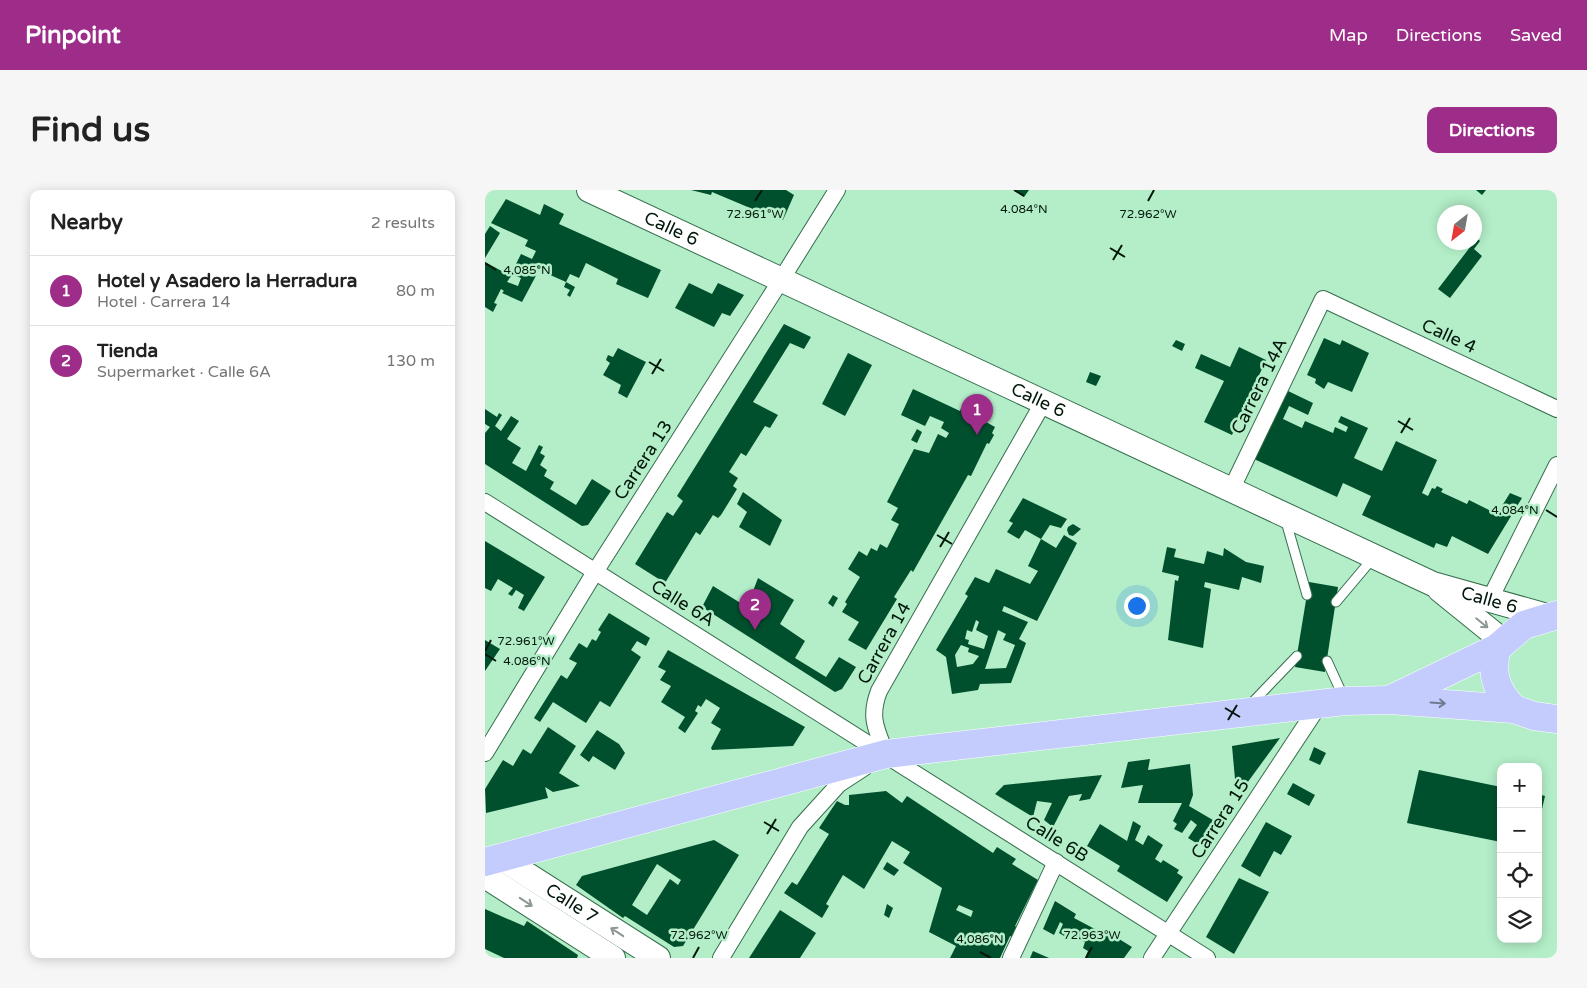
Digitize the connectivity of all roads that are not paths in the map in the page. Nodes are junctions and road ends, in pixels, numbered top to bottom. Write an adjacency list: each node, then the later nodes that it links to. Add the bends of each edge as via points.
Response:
1 (589, 190): 3 (street, Calle 6)
2 (837, 190): 3 (street, Carrera 13)
3 (781, 280): 5 (street, Calle 6); 12 (street, Carrera 13)
4 (1323, 299): 6 (street, Calle 4); 8 (street, Carrera 14A)
5 (1043, 403): 8 (street, Calle 6); 27 (street, Carrera 14, via 879,691 873,707 874,726)
6 (1557, 409)
7 (1557, 464): 15 (street)
8 (1231, 490): 10 (street, Calle 6)
9 (485, 502): 12 (street, Calle 6A)
10 (1284, 515): 11 (street, Calle 6); 14 (lane)
11 (1374, 557): 13 (street, Calle 6); 16 (lane)
12 (595, 572): 26 (street, Carrera 13); 27 (street, Calle 6A)
13 (1433, 584): 15 (street, Calle 6); 18 (street, Calle 6, one-way to 18)
14 (1307, 595)
15 (1490, 599): 17 (street, Calle 6)
16 (1336, 602)
17 (1552, 616): 18 (highway, via 1524,625)
18 (1500, 645): 21 (highway); 23 (highway, via 1493,668 1494,679 1503,698)
19 (1297, 656): 24 (lane)
20 (1327, 662): 22 (lane)
21 (1390, 700): 22 (highway); 23 (highway, one-way to 23)
22 (1333, 701): 24 (highway); 30 (street, Carrera 15)
23 (1514, 708): 25 (highway, via 1534,716)
24 (1242, 713): 27 (highway)
25 (1557, 719)
26 (485, 753)
27 (886, 754): 28 (highway); 29 (street, Calle 6B); 33 (street, via 839,784 800,827)
28 (489, 861): 31 (street, Calle 7, one-way to 31); 32 (street, Calle 7, one-way to 28)
29 (1056, 862): 30 (street, Calle 6B); 34 (street)
30 (1169, 934): 35 (street, Carrera 15); 36 (street, Calle 6B)
31 (613, 958)
32 (658, 958)
33 (721, 958)
34 (1011, 958)
35 (1152, 958)
36 (1207, 958)

